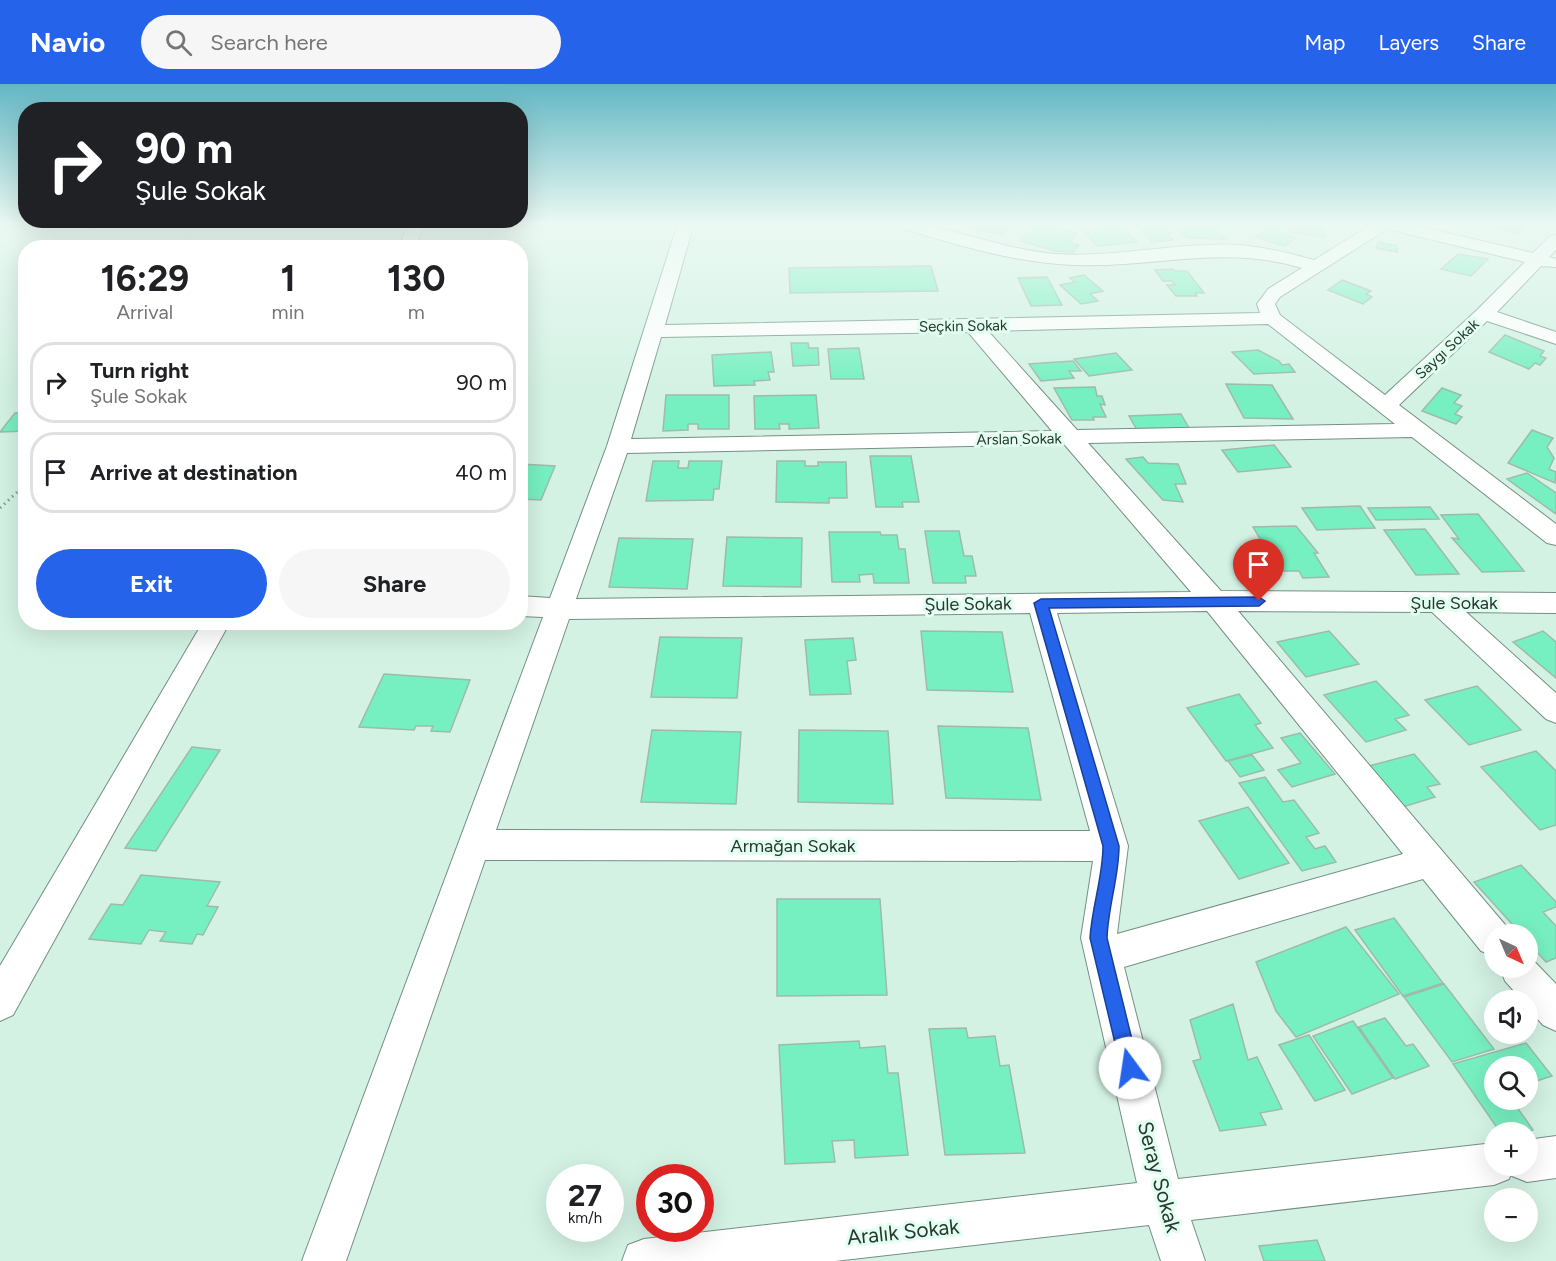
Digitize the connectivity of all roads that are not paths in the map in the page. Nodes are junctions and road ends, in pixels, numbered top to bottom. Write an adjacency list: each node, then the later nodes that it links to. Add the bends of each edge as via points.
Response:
1 (670, 278): 7 (street)
2 (1297, 278): 5 (street, via 1269,299 1267,310)
3 (1527, 278): 4 (street, Saygı Sokak)
4 (1484, 314): 8 (street); 9 (street, Saygı Sokak)
5 (1272, 318): 6 (street, Seçkin Sokak); 9 (street)
6 (973, 326): 7 (street, Seçkin Sokak); 11 (street)
7 (654, 331): 12 (street)
8 (1556, 338)
9 (1387, 405): 10 (street)
10 (1419, 430): 11 (street, Arslan Sokak); 13 (street)
11 (1073, 438): 12 (street, Arslan Sokak); 14 (street)
12 (618, 446): 19 (street)
13 (1556, 537)
14 (1214, 601): 15 (street, Şule Sokak); 16 (street, Şule Sokak); 24 (street)
15 (1041, 603): 19 (street, Şule Sokak); 23 (street, Seray Sokak)
16 (1439, 603): 17 (street, Şule Sokak); 21 (street)
17 (1556, 603)
18 (528, 607): 19 (street, Şule Sokak)
19 (560, 609): 22 (street)
20 (212, 630): 28 (street)
21 (1556, 711)
22 (474, 845): 23 (street, Armağan Sokak); 34 (street)
23 (1111, 846): 26 (street, Seray Sokak, via 1100,918)
24 (1429, 862): 25 (street); 26 (street)
25 (1484, 927)
26 (1102, 956): 33 (street, Seray Sokak)
27 (1527, 978): 29 (street)
28 (0, 1002)
29 (1556, 1012)
30 (1556, 1157): 31 (street)
31 (1538, 1159)
32 (1484, 1165): 33 (street, Aralık Sokak)
33 (1163, 1202): 35 (street, Aralık Sokak); 36 (street, Seray Sokak)
34 (324, 1261)
35 (644, 1261)
36 (1183, 1261)

